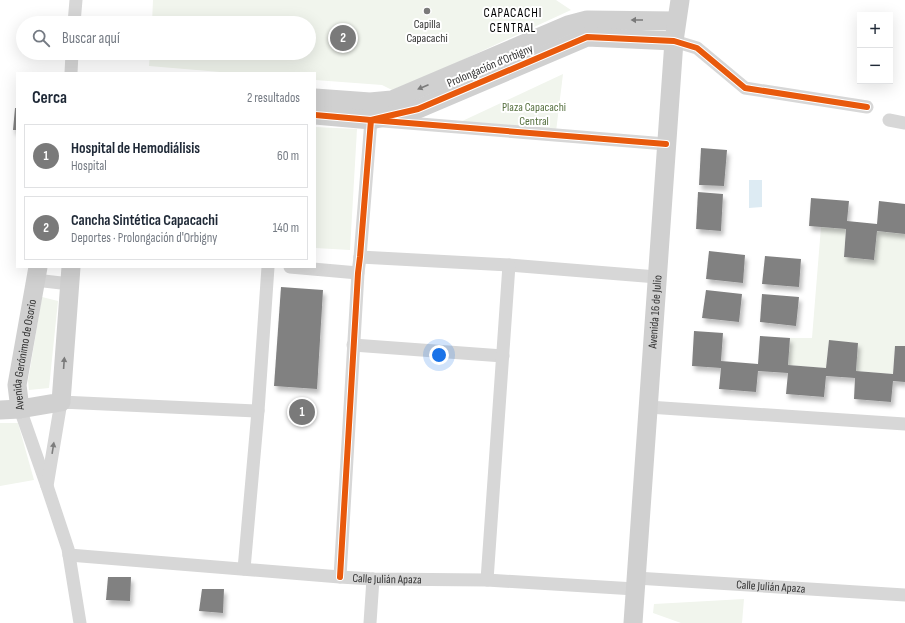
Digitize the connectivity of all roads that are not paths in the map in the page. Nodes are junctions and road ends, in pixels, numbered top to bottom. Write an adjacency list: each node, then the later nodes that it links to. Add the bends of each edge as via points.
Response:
1 (76, 0): 3 (street)
2 (680, 0): 4 (street, Avenida 16 de Julio)
3 (75, 16)
4 (676, 21): 5 (street, Avenida 16 de Julio); 8 (street, Prolongación d'Orbigny, one-way to 8, via 586,20 568,25 392,100 370,102)
5 (674, 42): 9 (street, via 696,48 746,88); 11 (street, Prolongación d'Orbigny, via 587,37 418,109); 14 (street, Avenida 16 de Julio)
6 (72, 60): 7 (street)
7 (71, 72)
8 (316, 98)
9 (868, 107)
10 (316, 116): 11 (street, Prolongación d'Orbigny)
11 (371, 120): 14 (street); 15 (street)
12 (889, 120): 13 (street)
13 (905, 123)
14 (666, 144): 22 (street, Avenida 16 de Julio)
15 (360, 257): 16 (street); 19 (street)
16 (510, 265): 22 (street); 24 (street)
17 (268, 268): 29 (street)
18 (301, 268): 19 (street)
19 (358, 273): 23 (street)
20 (37, 274): 21 (street); 28 (street, Avenida Gerónimo de Osorio, via 17,384)
21 (70, 275): 25 (street, Avenida Gerónimo de Osorio, one-way to 21)
22 (657, 277): 26 (street, Avenida 16 de Julio)
23 (353, 345): 24 (street); 34 (street)
24 (503, 356): 36 (street)
25 (61, 402): 28 (street); 29 (street); 31 (street, Avenida Gerónimo de Osorio, one-way to 25)
26 (648, 407): 30 (street); 37 (street, Avenida 16 de Julio)
27 (0, 410): 28 (street)
28 (20, 410): 31 (street, Avenida Gerónimo de Osorio)
29 (258, 411): 33 (street)
30 (905, 424)
31 (47, 486): 32 (street, Avenida Gerónimo de Osorio)
32 (69, 555): 33 (street, Calle Julián Apaza); 39 (street, Avenida Gerónimo de Osorio)
33 (244, 569): 34 (street, Calle Julián Apaza)
34 (340, 577): 35 (street, Calle Julián Apaza)
35 (373, 579): 36 (street, Calle Julián Apaza); 40 (street)
36 (487, 580): 37 (street, Calle Julián Apaza)
37 (635, 584): 38 (street, Calle Julián Apaza); 41 (street, Avenida 16 de Julio)
38 (905, 595)
39 (80, 623)
40 (370, 623)
41 (633, 623)

